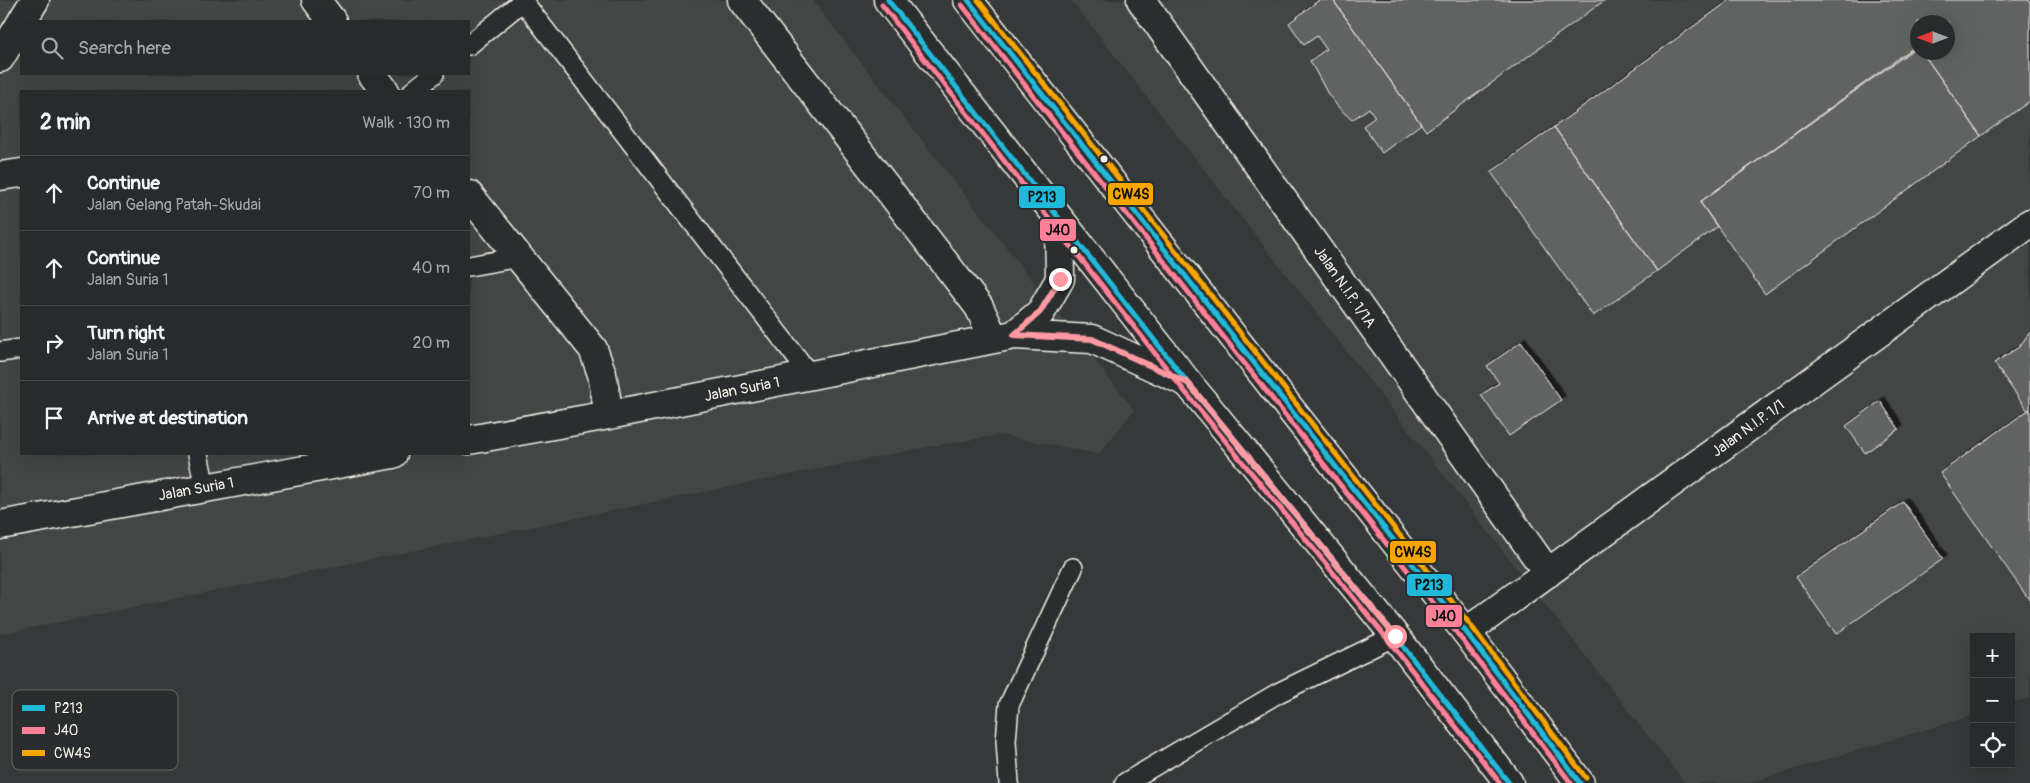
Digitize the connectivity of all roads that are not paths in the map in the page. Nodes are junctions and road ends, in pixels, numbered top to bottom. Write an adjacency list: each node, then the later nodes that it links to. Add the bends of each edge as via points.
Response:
1 (35, 0): 8 (street)
2 (316, 0): 9 (street)
3 (523, 0): 11 (lane); 27 (lane)
4 (742, 0): 24 (street)
5 (888, 0): 20 (street)
6 (968, 0): 37 (street)
7 (1141, 0): 36 (street, Jalan N.I.P. 1/1A)
8 (23, 20)
9 (331, 20)
10 (20, 25): 12 (street)
11 (470, 44)
12 (0, 58)
13 (373, 75): 15 (street)
14 (433, 75): 16 (lane)
15 (384, 90)
16 (414, 90)
17 (20, 172): 18 (street)
18 (0, 176)
19 (470, 196): 22 (street)
20 (1059, 220): 24 (street, via 1060,279 1040,312); 28 (street)
21 (2030, 223): 36 (street, Jalan N.I.P. 1/1)
22 (519, 257): 23 (lane); 29 (street, via 593,349 602,374)
23 (470, 266)
24 (1004, 337): 27 (street, Jalan Suria 1); 28 (street, Jalan Suria 1, via 1092,339)
25 (20, 349): 26 (lane)
26 (0, 352)
27 (810, 376): 29 (street, Jalan Suria 1)
28 (1188, 383): 38 (street)
29 (609, 415): 30 (street, Jalan Suria 1)
30 (470, 440)
31 (198, 455): 33 (lane)
32 (387, 455): 33 (street, Jalan Suria 1)
33 (205, 488): 34 (street, Jalan Suria 1)
34 (0, 525)
35 (1073, 568): 39 (lane, via 1009,705 1006,741)
36 (1548, 573): 37 (street, Jalan N.I.P. 1/1)
37 (1466, 632): 42 (street)
38 (1395, 636): 40 (lane, via 1278,693); 41 (street)
39 (1008, 783)
40 (1125, 783)
41 (1509, 783)
42 (1580, 783)

